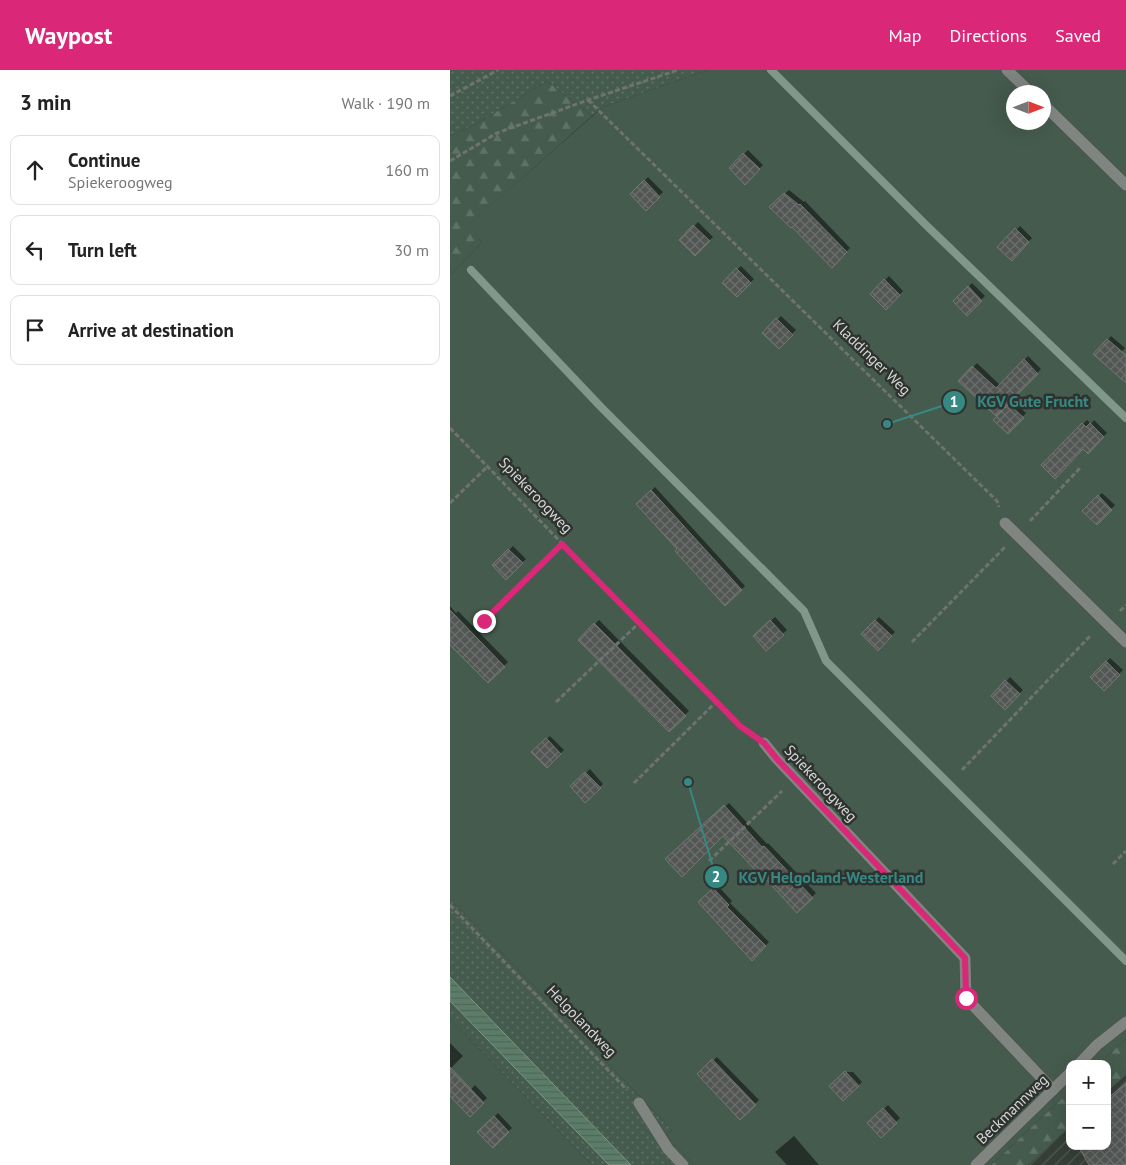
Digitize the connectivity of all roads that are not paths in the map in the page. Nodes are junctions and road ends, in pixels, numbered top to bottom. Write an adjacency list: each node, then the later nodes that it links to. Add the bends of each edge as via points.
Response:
1 (1007, 70): 2 (lane)
2 (1023, 85)
3 (1051, 112): 4 (lane)
4 (1126, 185)
5 (1005, 523): 6 (lane)
6 (1126, 642)
7 (764, 743): 11 (lane, Spiekeroogweg, via 965,958 966,998)
8 (1126, 1022): 9 (lane)
9 (1083, 1060)
10 (1066, 1077): 11 (lane, Beckmannweg)
11 (1053, 1090): 14 (lane, Beckmannweg)
12 (639, 1103): 13 (lane, via 668,1149)
13 (683, 1165)
14 (976, 1165)

